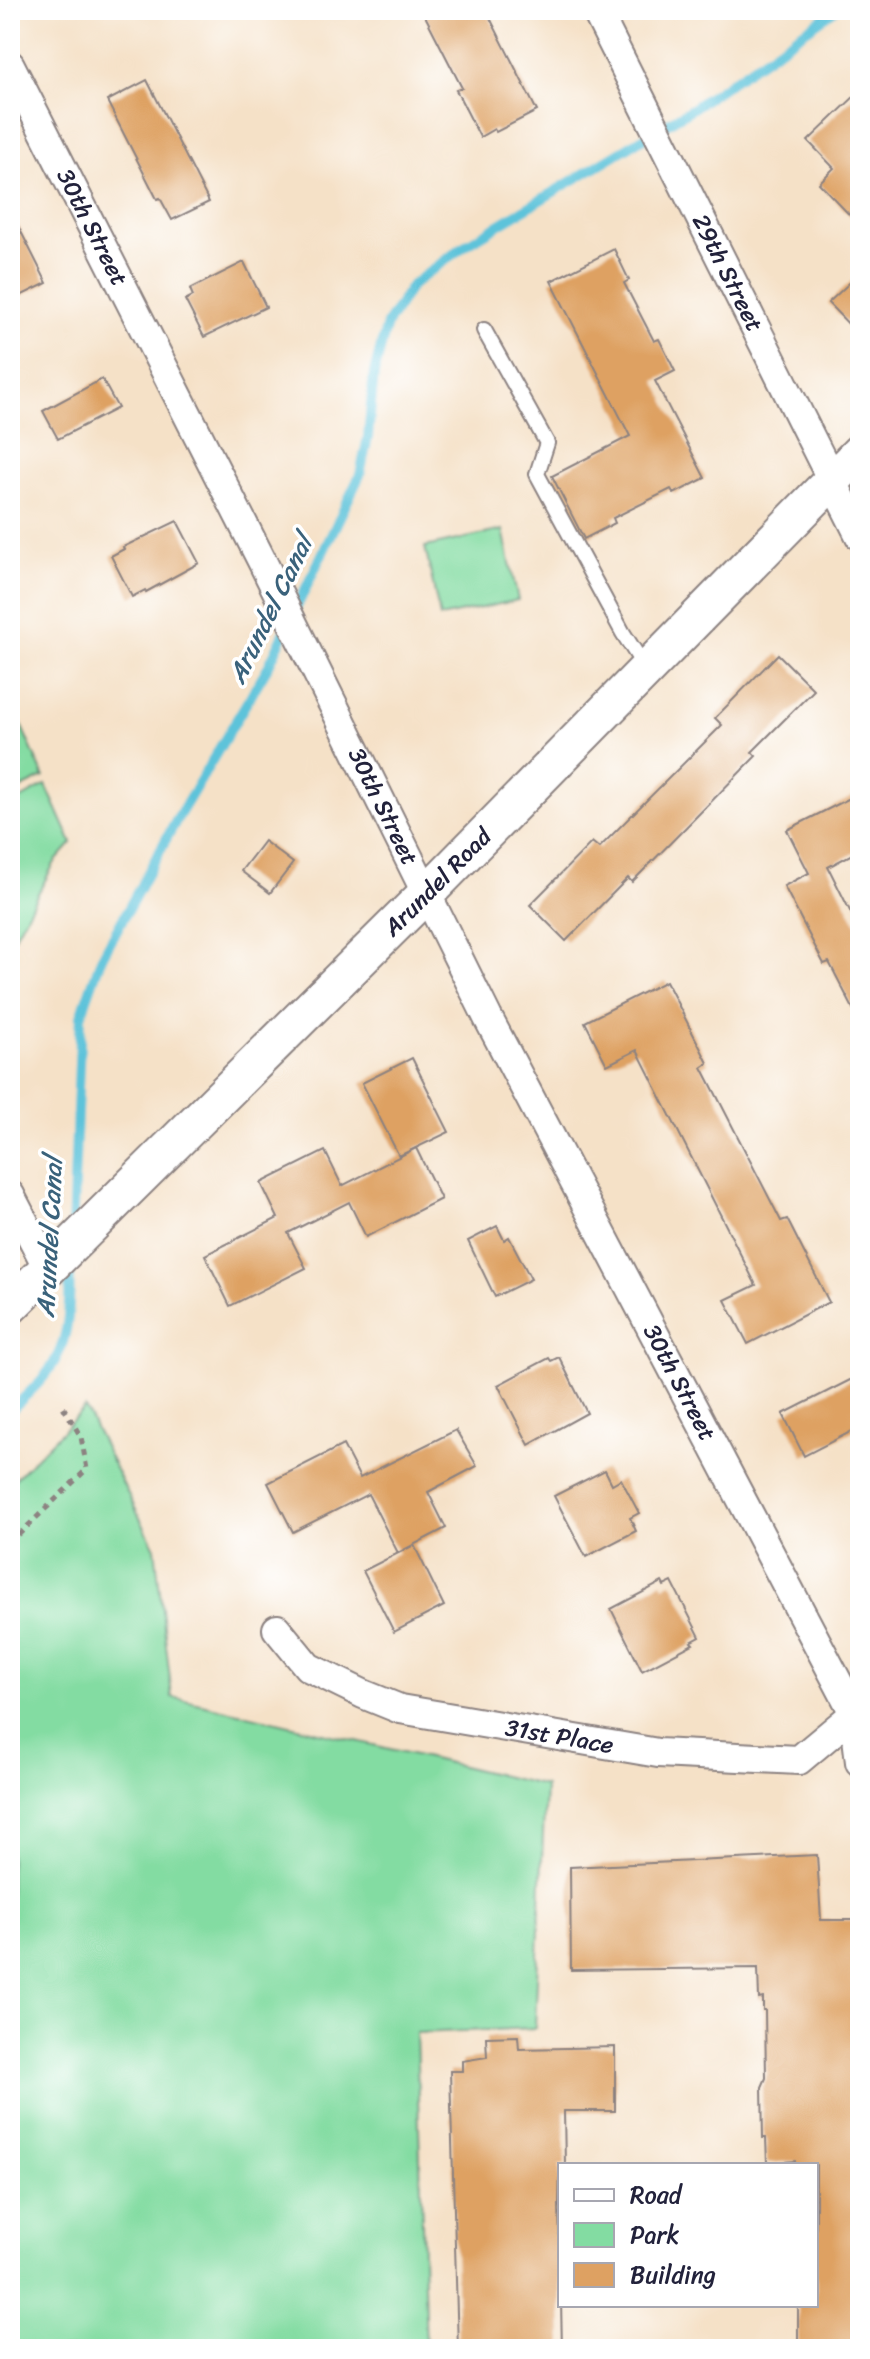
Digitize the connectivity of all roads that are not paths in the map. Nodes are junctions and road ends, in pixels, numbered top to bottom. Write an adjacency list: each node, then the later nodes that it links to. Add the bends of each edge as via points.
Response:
1 (596, 10): 5 (street, 29th Street)
2 (10, 65): 8 (street, 30th Street)
3 (484, 330): 7 (lane, via 547,443 537,474)
4 (860, 452): 5 (street, Arundel Road)
5 (833, 479): 6 (street, 29th Street); 7 (street, Arundel Road)
6 (860, 536)
7 (646, 670): 8 (street, Arundel Road)
8 (426, 894): 10 (street, Arundel Road); 13 (street, 30th Street)
9 (10, 1195): 10 (street)
10 (49, 1270): 11 (street, Arundel Road)
11 (10, 1306)
12 (277, 1629): 13 (street, 31st Place, via 308,1667 400,1709 658,1753 799,1760)
13 (858, 1712): 14 (street, 30th Street)
14 (860, 1762)

